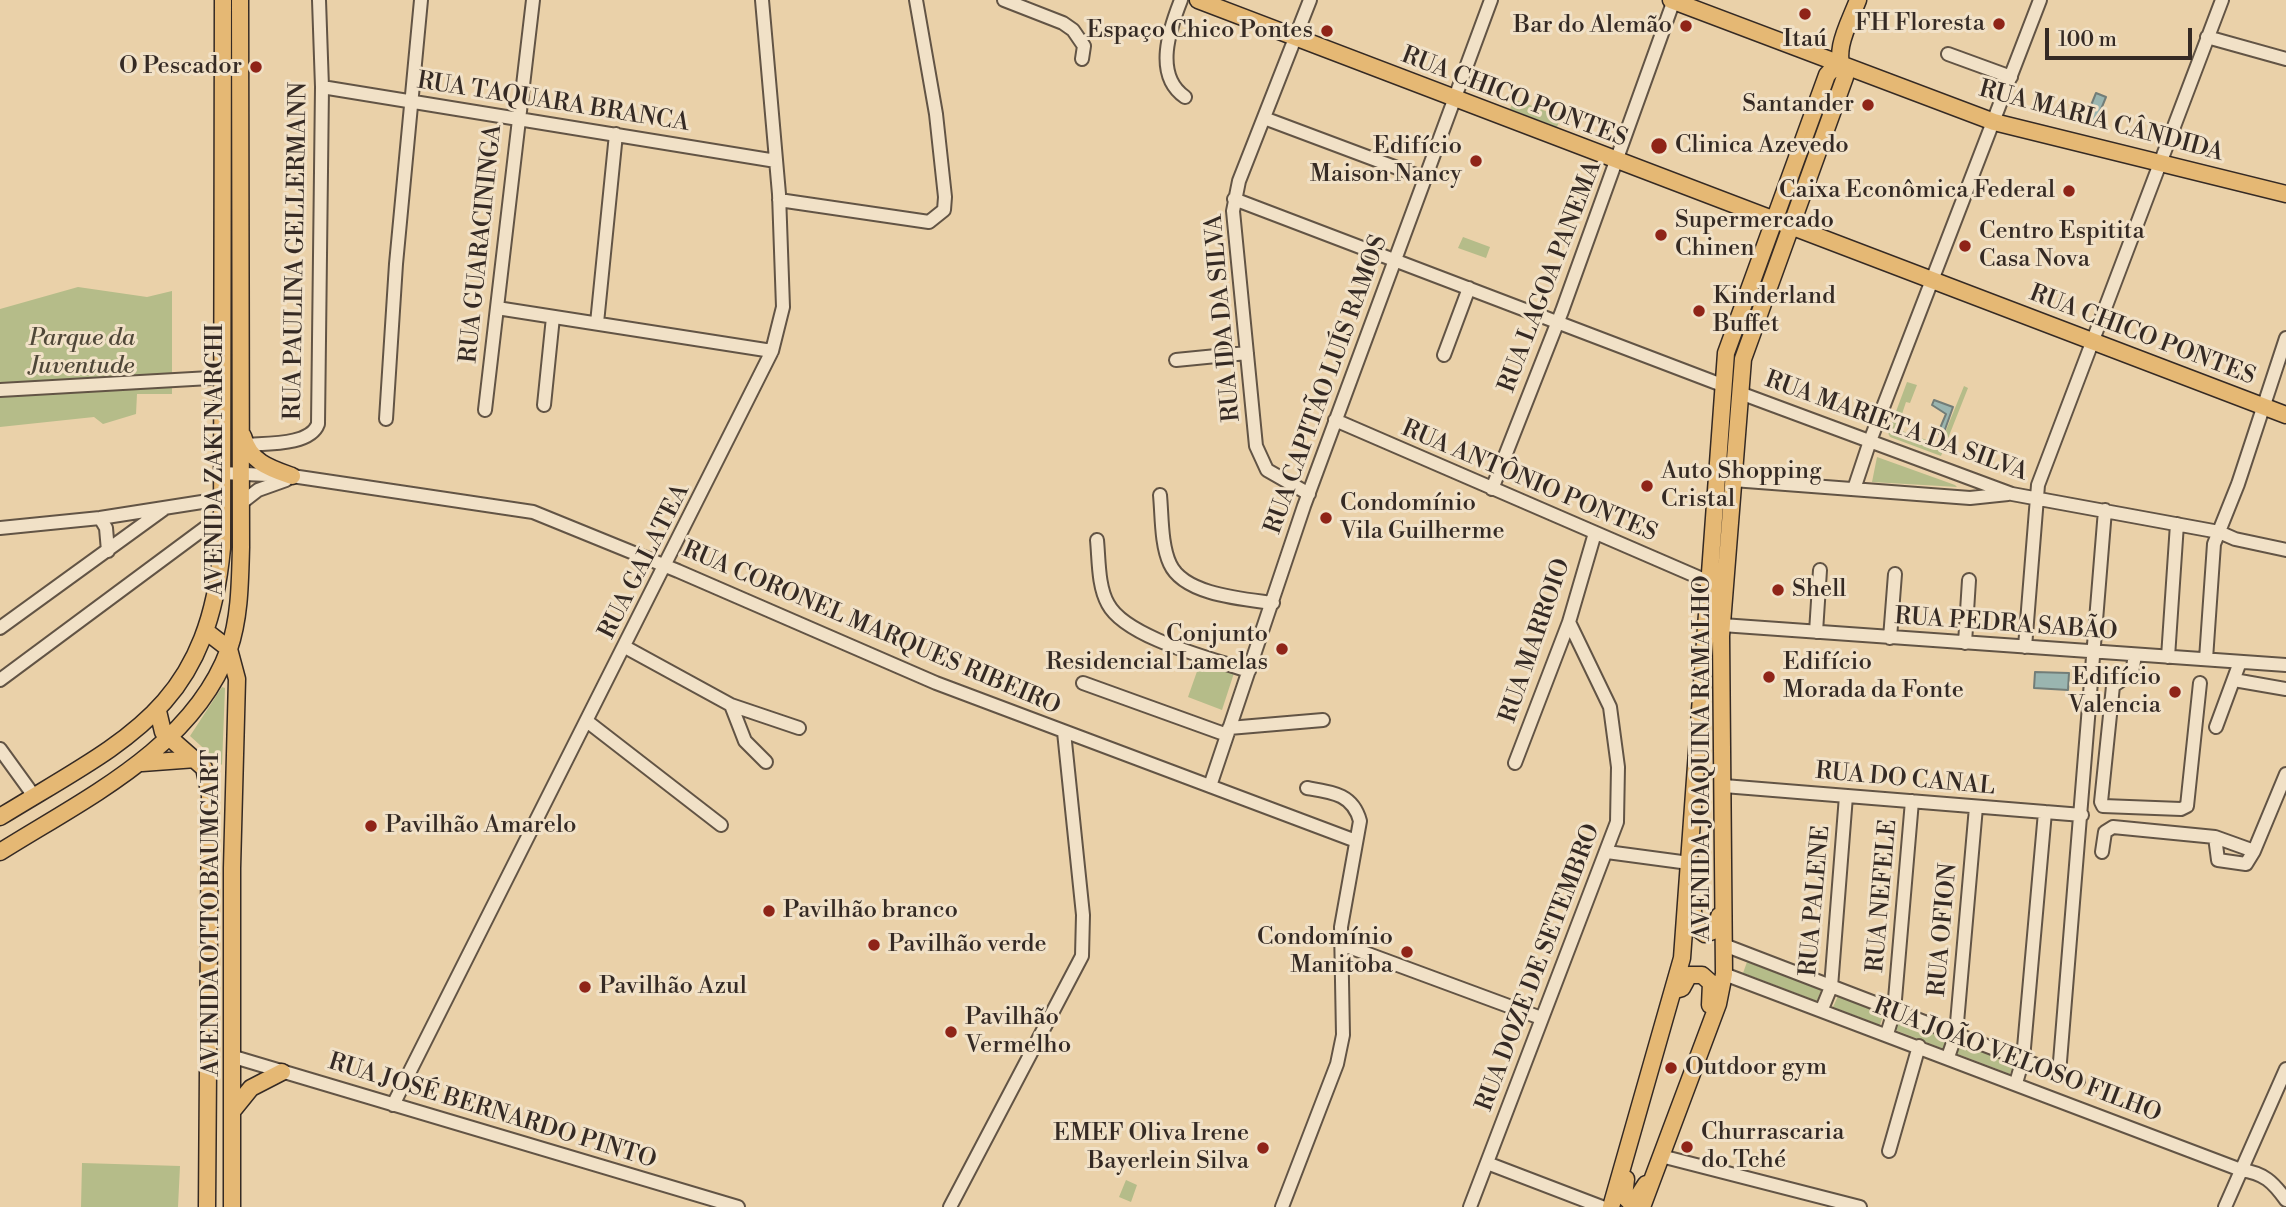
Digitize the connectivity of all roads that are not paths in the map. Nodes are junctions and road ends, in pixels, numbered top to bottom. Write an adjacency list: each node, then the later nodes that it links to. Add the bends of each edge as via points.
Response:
1 (223, 0): 66 (main road, AVENIDA ZAKI NARCHI)
2 (240, 0): 64 (main road, AVENIDA ZAKI NARCHI)
3 (319, 0): 24 (street, RUA PAULINA GELLERMANN)
4 (421, 0): 27 (street)
5 (533, 0): 28 (street, RUA GUARACININGA)
6 (762, 0): 32 (street, RUA GALATEA)
7 (916, 0): 38 (street, via 936,114 944,211 929,222)
8 (1004, 0): 20 (street, via 1073,30 1084,46)
9 (1181, 0): 25 (street, via 1165,51 1174,87)
10 (1198, 0): 18 (main road, RUA CHICO PONTES)
11 (1310, 0): 18 (street, RUA IDA DA SILVA)
12 (1491, 0): 26 (street, RUA CAPITÃO LUÍS RAMOS)
13 (1673, 0): 22 (main road, RUA MARIA CÂNDIDA); 34 (street, RUA LAGOA PANEMA)
14 (1858, 0): 22 (main road, AVENIDA JOAQUINA RAMALHO)
15 (2040, 0): 23 (street)
16 (2222, 0): 17 (street)
17 (2207, 37): 21 (street); 33 (street)
18 (1295, 38): 26 (main road, RUA CHICO PONTES); 29 (street, RUA IDA DA SILVA)
19 (1948, 54): 23 (street)
20 (1082, 59)
21 (2286, 59)
22 (1838, 63): 30 (main road, RUA MARIA CÂNDIDA); 39 (main road, AVENIDA JOAQUINA RAMALHO, via 1827,75); 40 (main road, AVENIDA JOAQUINA RAMALHO, via 1845,77)
23 (2011, 77): 30 (street)
24 (322, 87): 27 (street, RUA TAQUARA BRANCA); 64 (street, RUA PAULINA GELLERMANN, via 318,424 303,438)
25 (1185, 97)
26 (1452, 100): 34 (main road, RUA CHICO PONTES); 35 (street, RUA CAPITÃO LUÍS RAMOS)
27 (412, 102): 28 (street, RUA TAQUARA BRANCA); 62 (street)
28 (518, 118): 31 (street, RUA TAQUARA BRANCA); 44 (street, RUA GUARACININGA)
29 (1264, 118): 35 (street); 37 (street, RUA IDA DA SILVA)
30 (1994, 122): 33 (main road, RUA MARIA CÂNDIDA); 42 (street)
31 (616, 134): 32 (street, RUA TAQUARA BRANCA); 46 (street)
32 (776, 161): 38 (street, RUA GALATEA)
33 (2158, 161): 36 (main road, RUA MARIA CÂNDIDA); 49 (street)
34 (1616, 162): 39 (main road, RUA CHICO PONTES); 47 (street, RUA LAGOA PANEMA)
35 (1424, 178): 41 (street, RUA CAPITÃO LUÍS RAMOS)
36 (2284, 196)
37 (1234, 199): 41 (street); 51 (street, RUA IDA DA SILVA)
38 (779, 200): 50 (street, RUA GALATEA, via 783,307)
39 (1775, 220): 40 (main road, RUA CHICO PONTES); 55 (main road, AVENIDA JOAQUINA RAMALHO, via 1726,353)
40 (1792, 227): 42 (main road, RUA CHICO PONTES); 57 (main road, AVENIDA JOAQUINA RAMALHO, via 1743,359)
41 (1395, 260): 43 (street); 63 (street, RUA CAPITÃO LUÍS RAMOS)
42 (1933, 281): 49 (main road, RUA CHICO PONTES); 65 (street)
43 (1469, 288): 47 (street); 52 (street)
44 (497, 308): 45 (street); 60 (street, RUA GUARACININGA)
45 (553, 317): 46 (street); 58 (street)
46 (597, 323): 50 (street)
47 (1558, 323): 55 (street); 71 (street, RUA LAGOA PANEMA)
48 (2286, 338): 59 (street)
49 (2093, 342): 59 (main road, RUA CHICO PONTES); 76 (street, via 2038,485)
50 (772, 351): 89 (street, RUA GALATEA)
51 (1247, 353): 53 (street); 72 (street, RUA IDA DA SILVA, via 1261,460 1275,477)
52 (1444, 355)
53 (1176, 360)
54 (210, 378): 56 (street)
55 (1722, 385): 93 (main road, AVENIDA JOAQUINA RAMALHO)
56 (0, 390)
57 (1740, 393): 65 (street, RUA MARIETA DA SILVA); 69 (main road, AVENIDA JOAQUINA RAMALHO)
58 (544, 405)
59 (2265, 407): 61 (main road, RUA CHICO PONTES); 84 (street)
60 (485, 410)
61 (2286, 415)
62 (386, 419)
63 (1335, 420): 71 (street, RUA ANTÔNIO PONTES); 72 (street, RUA CAPITÃO LUÍS RAMOS)
64 (242, 438): 67 (main road, AVENIDA ZAKI NARCHI); 68 (main road, via 260,463)
65 (1870, 441): 70 (street); 73 (street, RUA MARIETA DA SILVA)
66 (221, 473): 67 (street, RUA CORONEL MARQUES RIBEIRO); 75 (main road, AVENIDA ZAKI NARCHI)
67 (240, 473): 68 (street, RUA CORONEL MARQUES RIBEIRO); 77 (main road, AVENIDA ZAKI NARCHI)
68 (292, 476): 77 (street, via 258,490); 89 (street, RUA CORONEL MARQUES RIBEIRO, via 533,512)
69 (1733, 480): 70 (street); 96 (main road, AVENIDA JOAQUINA RAMALHO)
70 (1854, 488): 73 (street, via 1970,498)
71 (1492, 489): 85 (street, RUA ANTÔNIO PONTES)
72 (1308, 494): 94 (street, RUA CAPITÃO LUÍS RAMOS)
73 (2012, 494): 76 (street, RUA MARIETA DA SILVA)
74 (1160, 495): 94 (street, via 1167,555 1176,574 1229,598)
75 (221, 499): 78 (street); 80 (main road, AVENIDA ZAKI NARCHI)
76 (2037, 499): 79 (street, RUA MARIETA DA SILVA); 103 (street)
77 (240, 504): 104 (main road, AVENIDA ZAKI NARCHI, via 240,583)
78 (164, 509): 81 (street); 88 (street)
79 (2105, 510): 82 (street, RUA MARIETA DA SILVA); 105 (street)
80 (221, 516): 98 (main road, AVENIDA ZAKI NARCHI, via 219,581); 112 (street)
81 (100, 517): 83 (street); 88 (street, via 106,528)
82 (2177, 524): 84 (street, RUA MARIETA DA SILVA); 107 (street)
83 (0, 528)
84 (2219, 532): 87 (street, RUA MARIETA DA SILVA); 108 (street, via 2214,544)
85 (1595, 533): 93 (street, RUA ANTÔNIO PONTES); 95 (street, RUA MARROIO)
86 (1097, 540): 111 (street, via 1102,589 1126,625)
87 (2286, 550)
88 (107, 551): 97 (street)
89 (666, 566): 102 (street, RUA GALATEA); 124 (street, RUA CORONEL MARQUES RIBEIRO, via 936,683)
90 (1821, 570): 99 (street)
91 (1895, 574): 100 (street)
92 (1969, 580): 101 (street)
93 (1707, 581): 150 (main road, AVENIDA JOAQUINA RAMALHO)
94 (1273, 603): 111 (street, RUA CAPITÃO LUÍS RAMOS)
95 (1569, 622): 131 (street, RUA MARROIO); 148 (street, RUA DOZE DE SETEMBRO, via 1605,695 1615,731 1619,806)
96 (1722, 625): 99 (street, RUA PEDRA SABÃO); 134 (main road, AVENIDA JOAQUINA RAMALHO)
97 (0, 628)
98 (207, 632): 104 (main road); 118 (main road, AVENIDA ZAKI NARCHI, via 194,662)
99 (1816, 632): 100 (street, RUA PEDRA SABÃO)
100 (1890, 638): 101 (street, RUA PEDRA SABÃO)
101 (1965, 643): 103 (street, RUA PEDRA SABÃO)
102 (625, 647): 117 (street); 120 (street, RUA GALATEA)
103 (2025, 647): 105 (street, RUA PEDRA SABÃO)
104 (229, 649): 126 (main road, AVENIDA ZAKI NARCHI, via 209,688); 165 (main road, AVENIDA OTTO BAUMGART, via 237,679)
105 (2092, 652): 106 (street, RUA PEDRA SABÃO); 141 (street)
106 (2131, 655): 107 (street, RUA PEDRA SABÃO); 115 (street, via 2127,675 2113,686 2104,806 2185,807)
107 (2168, 657): 108 (street, RUA PEDRA SABÃO)
108 (2206, 659): 109 (street, RUA PEDRA SABÃO)
109 (2240, 662): 110 (street, RUA PEDRA SABÃO); 113 (street)
110 (2286, 664)
111 (1249, 671): 123 (street, RUA CAPITÃO LUÍS RAMOS)
112 (0, 680)
113 (2234, 680): 116 (street); 121 (street)
114 (1083, 683): 123 (street)
115 (2200, 683)
116 (2286, 689)
117 (732, 705): 122 (street); 130 (street, via 745,741)
118 (158, 711): 125 (main road, AVENIDA ZAKI NARCHI); 126 (main road)
119 (1323, 720): 123 (street)
120 (588, 722): 143 (street); 173 (street, RUA GALATEA)
121 (2216, 727)
122 (799, 728)
123 (1228, 731): 133 (street, RUA CAPITÃO LUÍS RAMOS)
124 (1064, 732): 133 (street); 187 (street, RUA CORONEL MARQUES RIBEIRO, via 1083,915 1082,956)
125 (131, 735): 129 (main road, via 145,740); 136 (main road, AVENIDA ZAKI NARCHI)
126 (168, 738): 128 (main road, AVENIDA OTTO BAUMGART); 129 (main road, AVENIDA ZAKI NARCHI)
127 (0, 749): 136 (street)
128 (197, 759): 129 (main road); 159 (main road, AVENIDA OTTO BAUMGART, via 204,768 210,795)
129 (143, 760): 147 (main road, AVENIDA ZAKI NARCHI)
130 (766, 762)
131 (1515, 763)
132 (2286, 774): 146 (street)
133 (1210, 786): 145 (street)
134 (1724, 786): 137 (street, RUA DO CANAL); 151 (main road, AVENIDA JOAQUINA RAMALHO)
135 (1307, 788): 145 (street, via 1338,793 1350,801 1360,821)
136 (34, 796): 142 (main road, AVENIDA ZAKI NARCHI)
137 (1846, 796): 138 (street, RUA DO CANAL); 155 (street, RUA PALENE)
138 (1912, 801): 139 (street, RUA DO CANAL); 158 (street, RUA NEFELE)
139 (1976, 807): 140 (street, RUA DO CANAL); 162 (street, RUA OFION)
140 (2045, 812): 141 (street, RUA DO CANAL); 167 (street)
141 (2082, 815): 170 (street)
142 (0, 817)
143 (721, 825)
144 (2215, 837): 146 (street); 146 (street, via 2218,860 2246,864); 149 (street, via 2110,827)
145 (1356, 841): 152 (street, via 1343,910)
146 (2254, 851)
147 (0, 852)
148 (1607, 852): 150 (street); 160 (street, RUA DOZE DE SETEMBRO)
149 (2102, 852)
150 (1689, 870): 151 (main road, via 1697,930 1708,934 1718,929); 156 (main road, AVENIDA JOAQUINA RAMALHO)
151 (1724, 904): 153 (main road, AVENIDA JOAQUINA RAMALHO)
152 (1342, 944): 160 (street); 188 (street, via 1345,1004 1337,1065)
153 (1724, 945): 154 (main road, AVENIDA JOAQUINA RAMALHO); 155 (street, RUA JOÃO VELOSO FILHO)
154 (1724, 974): 157 (street, RUA JOÃO VELOSO FILHO); 164 (main road, AVENIDA JOAQUINA RAMALHO, via 1718,1004)
155 (1830, 987): 157 (street, RUA PALENE); 158 (street, RUA JOÃO VELOSO FILHO)
156 (1675, 991): 164 (main road, via 1695,974 1711,983); 175 (main road, AVENIDA JOAQUINA RAMALHO)
157 (1822, 1009): 161 (street, RUA JOÃO VELOSO FILHO)
158 (1895, 1011): 161 (street, RUA NEFELE); 162 (street, RUA JOÃO VELOSO FILHO)
159 (209, 1018): 165 (main road, via 216,1045); 181 (main road, AVENIDA OTTO BAUMGART)
160 (1541, 1018): 178 (street, RUA DOZE DE SETEMBRO)
161 (1886, 1034): 163 (street, RUA JOÃO VELOSO FILHO)
162 (1956, 1034): 166 (street, RUA OFION); 167 (street, RUA JOÃO VELOSO FILHO)
163 (1919, 1046): 166 (street, RUA JOÃO VELOSO FILHO); 176 (street)
164 (1698, 1050): 177 (main road, AVENIDA JOAQUINA RAMALHO)
165 (234, 1057): 169 (street, RUA JOSÉ BERNARDO PINTO); 174 (main road, AVENIDA OTTO BAUMGART)
166 (1948, 1057): 172 (street, RUA JOÃO VELOSO FILHO)
167 (2023, 1059): 170 (street, RUA JOÃO VELOSO FILHO); 172 (street)
168 (2286, 1069): 179 (street)
169 (282, 1072): 173 (street, RUA JOSÉ BERNARDO PINTO); 174 (main road, via 251,1088)
170 (2059, 1074): 171 (street, RUA JOÃO VELOSO FILHO)
171 (2078, 1081)
172 (2016, 1083): 179 (street, RUA JOÃO VELOSO FILHO)
173 (393, 1105): 186 (street, RUA JOSÉ BERNARDO PINTO)
174 (234, 1109): 182 (main road, AVENIDA OTTO BAUMGART)
175 (1633, 1136): 180 (main road, via 1635,1146 1623,1191 1627,1201 1637,1198); 191 (main road, AVENIDA JOAQUINA RAMALHO)
176 (1889, 1151)
177 (1661, 1156): 180 (main road, AVENIDA JOAQUINA RAMALHO); 193 (street)
178 (1487, 1163): 189 (street, RUA DOZE DE SETEMBRO); 190 (street)
179 (2241, 1170): 183 (street, RUA JOÃO VELOSO FILHO, via 2266,1177); 194 (street)
180 (1651, 1182): 192 (main road, AVENIDA JOAQUINA RAMALHO)
181 (207, 1185): 182 (main road, via 218,1180); 184 (main road, AVENIDA OTTO BAUMGART)
182 (232, 1185): 185 (main road, AVENIDA OTTO BAUMGART)
183 (2286, 1200)
184 (207, 1207)
185 (232, 1207)
186 (738, 1207)
187 (950, 1207)
188 (1282, 1207)
189 (1470, 1207)
190 (1602, 1207)
191 (1611, 1207)
192 (1642, 1207)
193 (1860, 1207)
194 (2225, 1207)

